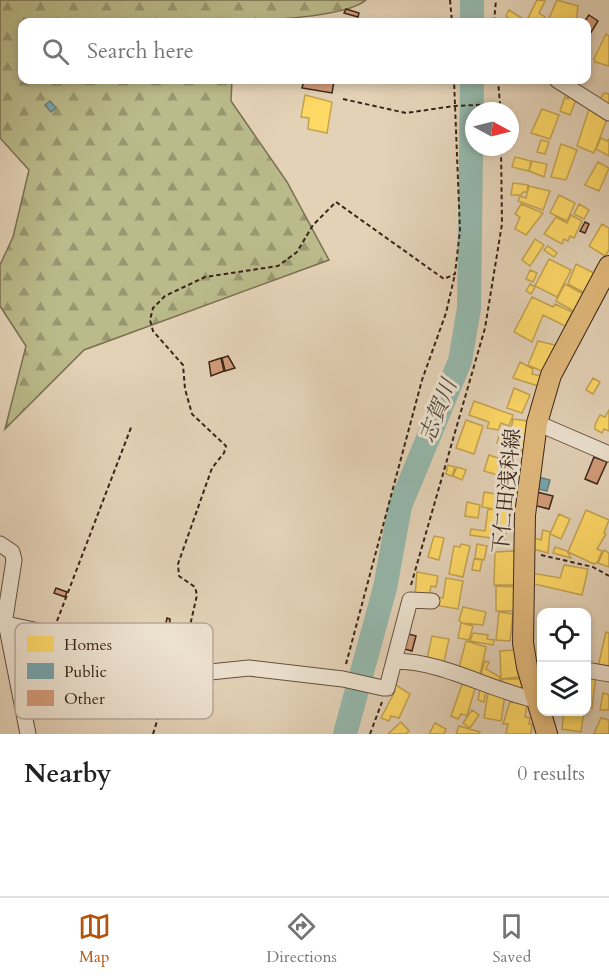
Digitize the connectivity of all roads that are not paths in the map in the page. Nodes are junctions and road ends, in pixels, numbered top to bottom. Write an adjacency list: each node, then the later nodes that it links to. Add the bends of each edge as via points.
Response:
1 (563, 84): 2 (street)
2 (609, 113)
3 (609, 266): 4 (main road, 下仁田浅科線, via 551,375)
4 (537, 423): 5 (street); 11 (main road, 下仁田浅科線, via 523,551 524,643)
5 (609, 454)
6 (0, 544): 8 (street, via 12,552 14,560)
7 (432, 600): 10 (street, via 410,600)
8 (6, 624): 9 (street); 12 (street)
9 (15, 626)
10 (394, 661): 14 (street, via 385,688 249,668); 16 (street, via 444,670)
11 (534, 666): 16 (main road, 下仁田浅科線)
12 (15, 669)
13 (591, 671): 15 (street)
14 (213, 672)
15 (609, 674)
16 (536, 700): 19 (main road, 下仁田浅科線)
17 (25, 719): 18 (street)
18 (28, 734)
19 (548, 734)

